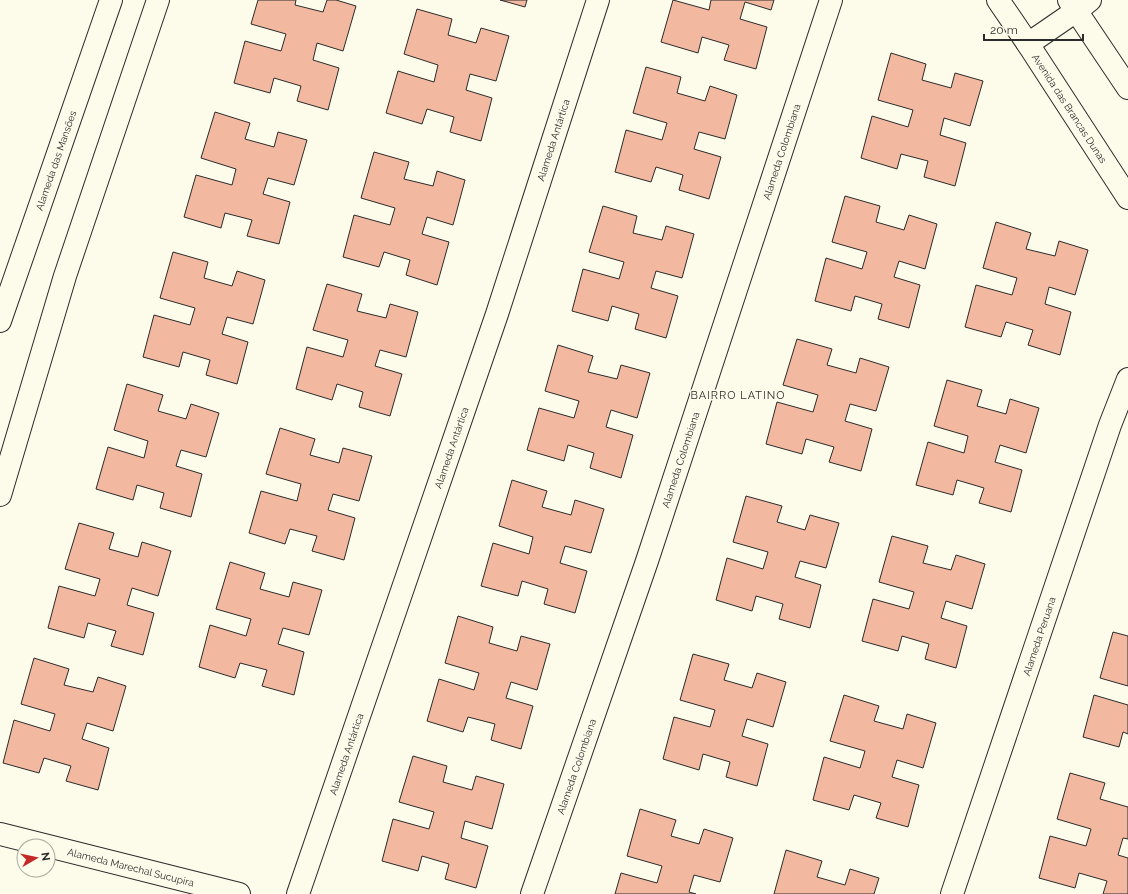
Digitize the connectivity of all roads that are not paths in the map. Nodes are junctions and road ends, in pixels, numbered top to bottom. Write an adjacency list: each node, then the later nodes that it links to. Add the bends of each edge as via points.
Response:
1 (111, 0): 10 (street, Alameda das Mansões)
2 (158, 0): 12 (street, via 65,276)
3 (598, 0): 15 (street, Alameda Antártica, via 494,321)
4 (831, 0): 16 (street, Alameda Colombiana, via 647,560)
5 (998, 0): 7 (street, Avenida das Brancas Dunas)
6 (1079, 4): 7 (street); 8 (street)
7 (1028, 44): 9 (street, Avenida das Brancas Dunas)
8 (1128, 88)
9 (1128, 198)
10 (1, 318)
11 (1128, 379): 17 (street, Alameda Peruana, via 1110,425)
12 (0, 495)
13 (0, 834): 14 (street, Alameda Marechal Sucupira)
14 (239, 894)
15 (298, 894)
16 (532, 894)
17 (952, 894)

